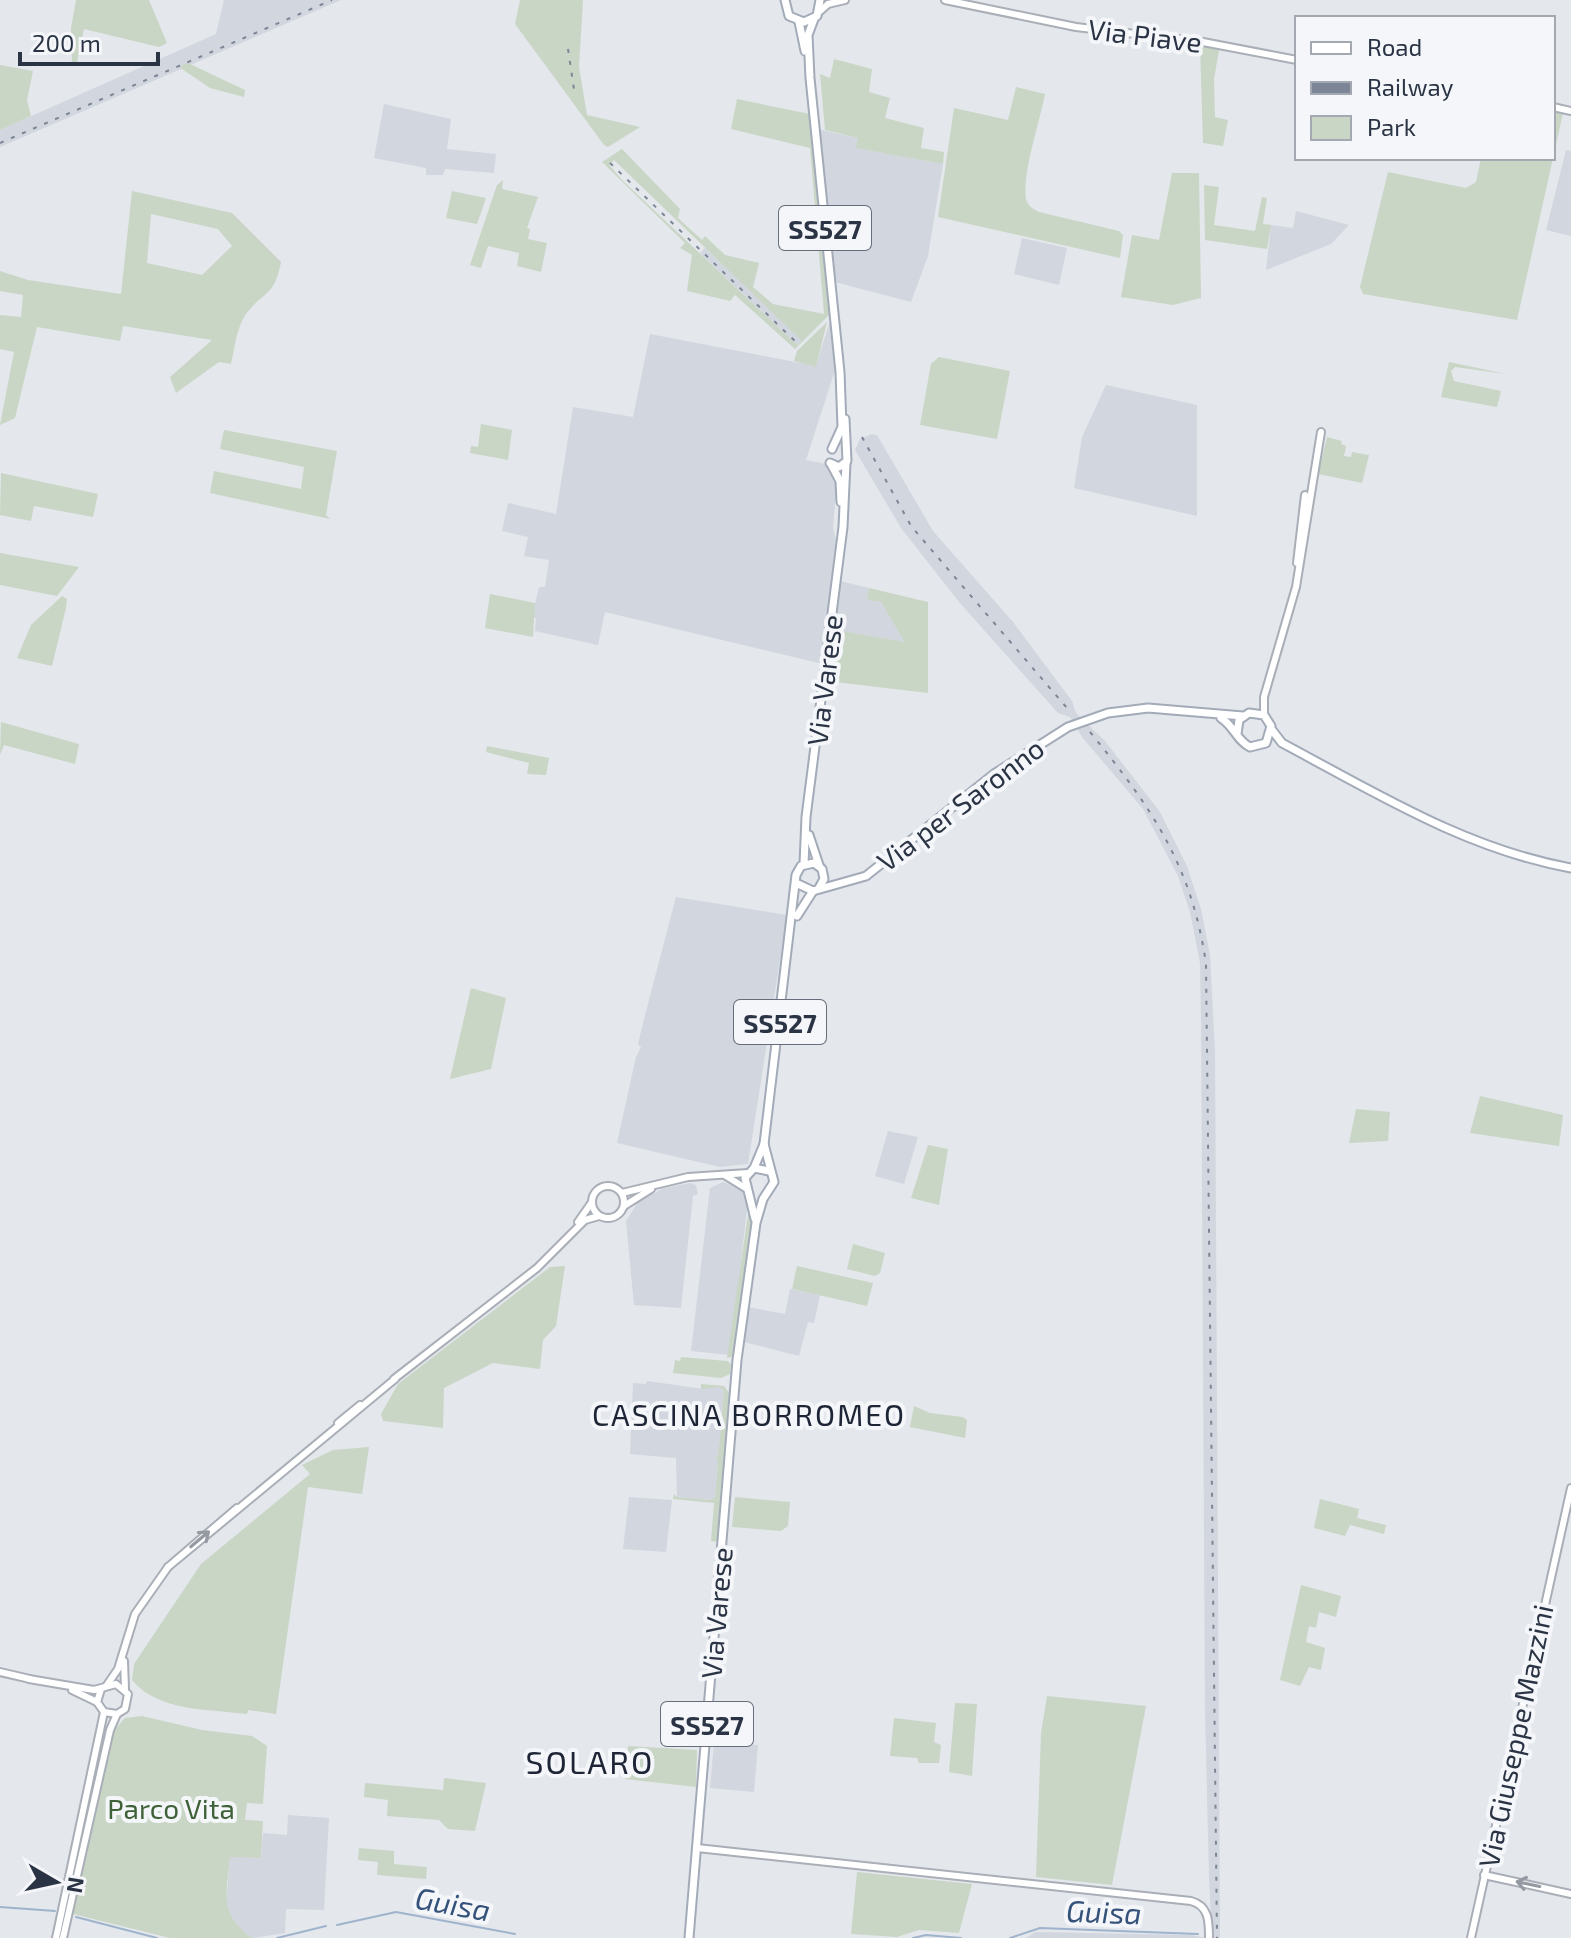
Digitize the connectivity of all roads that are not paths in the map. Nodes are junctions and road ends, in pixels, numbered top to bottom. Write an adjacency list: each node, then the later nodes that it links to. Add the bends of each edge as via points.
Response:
1 (785, 0): 6 (main road, via 786,11)
2 (820, 0): 5 (main road)
3 (845, 0): 5 (street, via 828,4)
4 (945, 0): 7 (street, Via Piave, via 1076,27)
5 (816, 15): 6 (main road); 8 (main road, SS527, via 808,35)
6 (799, 22): 8 (main road, SS527)
7 (1295, 60)
8 (810, 78): 9 (main road, SS527)
9 (840, 378): 11 (main road, SS527, via 842,427); 12 (main road, SS527)
10 (1321, 432): 16 (street, via 1301,515 1297,582)
11 (832, 449): 12 (main road); 13 (main road)
12 (846, 451): 14 (main road)
13 (830, 463): 14 (main road); 15 (main road, Via Varese / SS527, via 841,488)
14 (846, 463): 15 (main road, Via Varese / SS527)
15 (841, 544): 24 (main road, Via Varese / SS527)
16 (1264, 697): 17 (street); 18 (street)
17 (1246, 714): 18 (main road); 19 (main road, Via per Saronno); 21 (main road)
18 (1264, 715): 20 (main road)
19 (1216, 716): 21 (main road); 28 (main road, Via per Saronno, via 1135,709 1068,727 994,774 866,876)
20 (1272, 730): 22 (main road); 23 (main road)
21 (1237, 734): 23 (main road, via 1245,745)
22 (1282, 743): 23 (main road); 27 (main road, via 1463,838 1527,860)
23 (1263, 745)
24 (806, 817): 25 (main road, Via Varese / SS527); 26 (main road, Via Varese / SS527)
25 (804, 864): 26 (main road); 29 (main road, SS527, via 797,873)
26 (821, 868): 28 (main road, Via per Saronno); 30 (main road, SS527, via 824,879)
27 (1571, 868)
28 (846, 881): 30 (main road, Via per Saronno)
29 (798, 884): 30 (main road); 31 (main road, SS527)
30 (816, 890): 31 (main road, SS527, via 803,903)
31 (791, 934): 32 (main road, SS527)
32 (764, 1144): 33 (main road, SS527); 34 (main road, SS527)
33 (751, 1170): 34 (main road); 35 (street); 37 (main road, SS527)
34 (769, 1171): 39 (main road, SS527, via 774,1182)
35 (722, 1175): 36 (street); 37 (street)
36 (661, 1183): 38 (street); 41 (street)
37 (749, 1191): 39 (main road); 43 (main road, Via Varese / SS527)
38 (622, 1193): 40 (street, via 605,1186 594,1193); 41 (street)
39 (765, 1195): 43 (main road, Via Varese / SS527)
40 (592, 1202): 42 (street); 44 (street)
41 (624, 1206): 42 (street, via 611,1218)
42 (599, 1216): 44 (street, via 585,1220)
43 (756, 1223): 54 (main road, Via Varese / SS527, via 737,1360)
44 (555, 1251): 46 (street, via 237,1508 168,1567)
45 (1571, 1488): 55 (street, Via Giuseppe Mazzini)
46 (140, 1604): 49 (street, via 118,1669); 50 (street, via 123,1668)
47 (0, 1672): 48 (street)
48 (29, 1679): 49 (street, via 87,1690); 51 (street)
49 (104, 1687): 50 (street, via 116,1684); 51 (street)
50 (125, 1689): 53 (street, via 127,1706)
51 (97, 1702): 52 (street)
52 (104, 1712): 53 (street); 57 (street)
53 (117, 1714): 58 (street)
54 (697, 1848): 59 (main road, SS527); 60 (street, via 1196,1902 1205,1910)
55 (1484, 1875): 56 (street, one-way to 55); 61 (street, Via Giuseppe Mazzini)
56 (1571, 1894)
57 (56, 1938)
58 (63, 1938)
59 (689, 1938)
60 (1209, 1938)
61 (1471, 1938)

